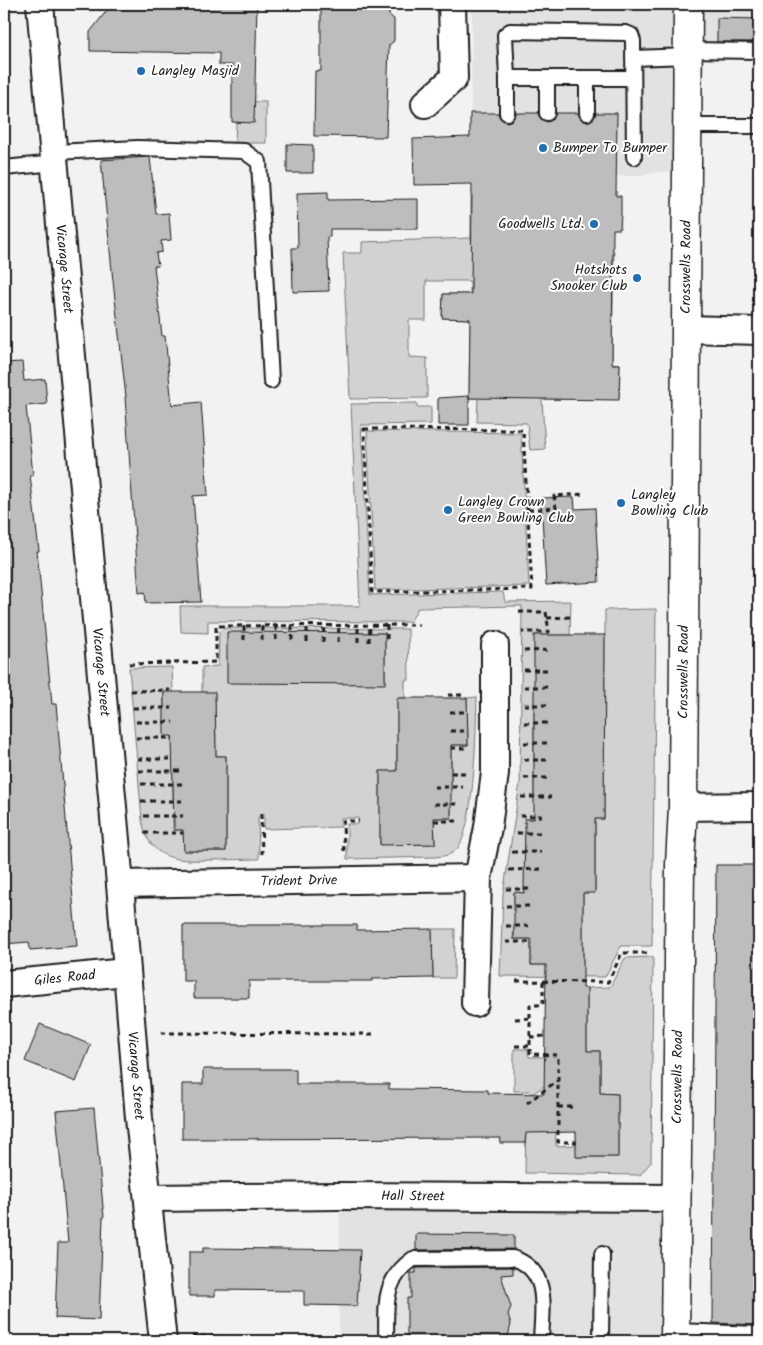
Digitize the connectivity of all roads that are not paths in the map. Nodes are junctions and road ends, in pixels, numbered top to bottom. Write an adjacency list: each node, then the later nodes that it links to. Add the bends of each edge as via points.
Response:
1 (40, 4): 18 (street, Vicarage Street)
2 (452, 4): 11 (street, via 454,78)
3 (688, 4): 5 (main road, Crosswells Road)
4 (759, 51): 5 (lane)
5 (688, 53): 6 (lane); 15 (main road, Crosswells Road)
6 (633, 58): 7 (lane, via 633,41 626,33 510,31 505,35); 10 (lane)
7 (507, 78): 8 (lane); 12 (lane)
8 (547, 78): 9 (lane); 13 (lane)
9 (586, 78): 10 (lane); 14 (lane)
10 (633, 78): 17 (lane)
11 (426, 104)
12 (507, 113)
13 (547, 113)
14 (587, 113)
15 (688, 126): 16 (lane); 20 (main road, Crosswells Road)
16 (759, 126)
17 (634, 157)
18 (54, 158): 19 (lane); 22 (lane, via 138,148 244,151 259,162); 26 (street, Vicarage Street)
19 (4, 168)
20 (686, 329): 21 (street); 25 (main road, Crosswells Road)
21 (759, 331)
22 (271, 381)
23 (507, 648): 27 (street, via 488,827)
24 (759, 806): 25 (street)
25 (682, 807): 32 (main road, Crosswells Road)
26 (120, 884): 27 (street, Trident Drive); 28 (street, Vicarage Street)
27 (489, 884): 30 (street)
28 (126, 972): 29 (street, Giles Road); 31 (street, Vicarage Street)
29 (4, 984)
30 (475, 1003)
31 (149, 1198): 32 (street, Hall Street); 34 (street, Vicarage Street)
32 (677, 1198): 35 (main road, Crosswells Road)
33 (602, 1254): 39 (lane)
34 (175, 1339)
35 (675, 1339): 36 (street)
36 (759, 1340)
37 (386, 1341): 38 (lane, via 387,1302 393,1278 413,1259 513,1258 530,1267 542,1288)
38 (541, 1341)
39 (601, 1341)

